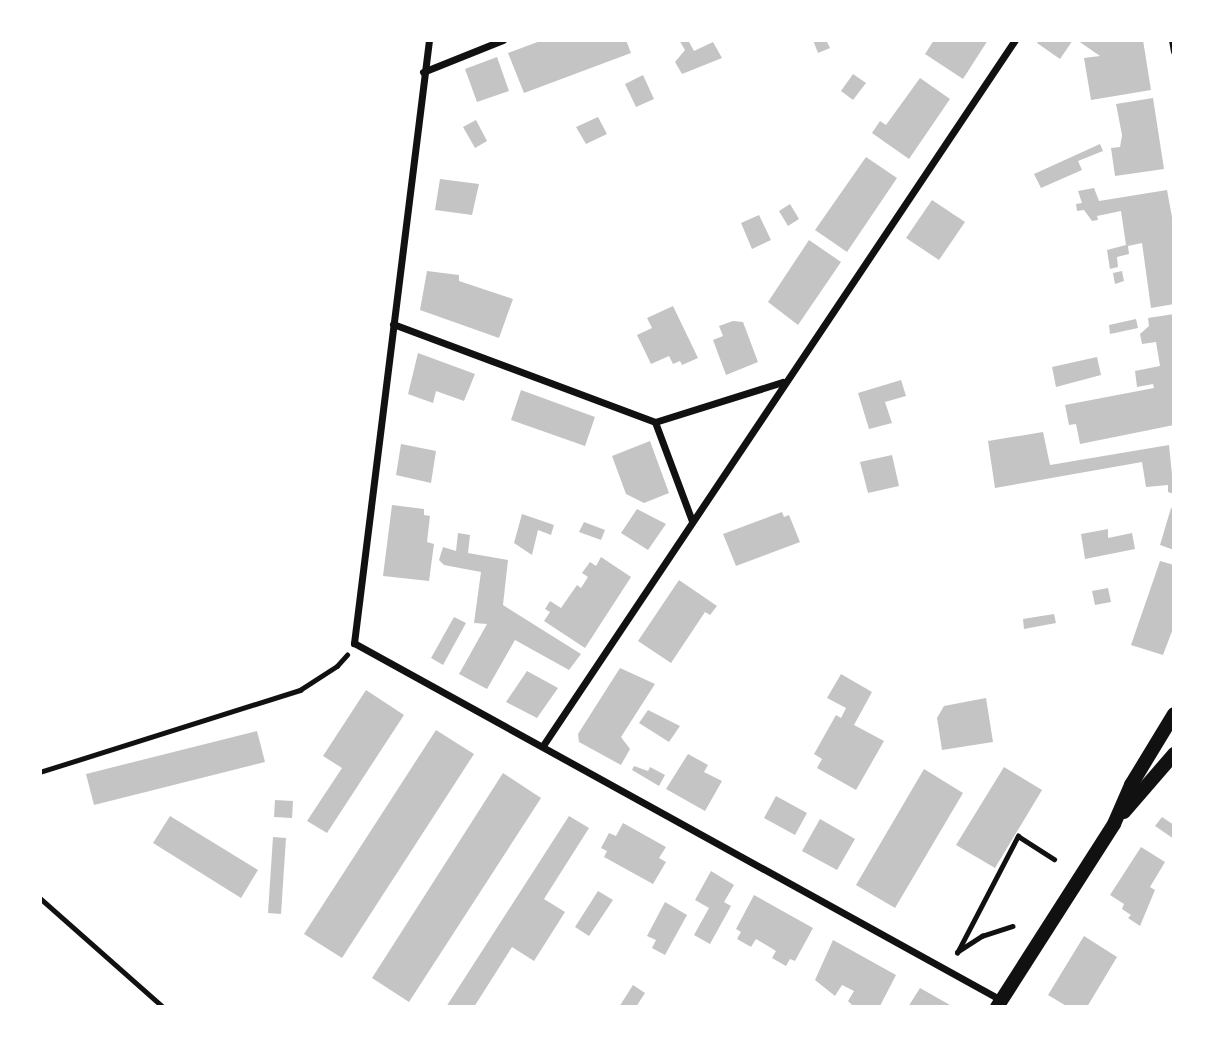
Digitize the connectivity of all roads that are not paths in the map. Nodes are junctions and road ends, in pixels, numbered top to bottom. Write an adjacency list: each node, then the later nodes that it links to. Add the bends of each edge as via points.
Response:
1 (429, 40): 6 (street)
2 (503, 40): 6 (street)
3 (1015, 40): 8 (street)
4 (1172, 40): 5 (street)
5 (1174, 51)
6 (423, 72): 7 (street)
7 (393, 324): 9 (street); 12 (street, via 354,643)
8 (783, 382): 9 (street); 10 (street)
9 (655, 422): 10 (street)
10 (692, 521): 12 (street)
11 (1174, 714): 14 (main road, via 1130,785)
12 (544, 744): 15 (street)
13 (1174, 754): 14 (main road)
14 (1114, 824): 15 (main road)
15 (999, 1003)

